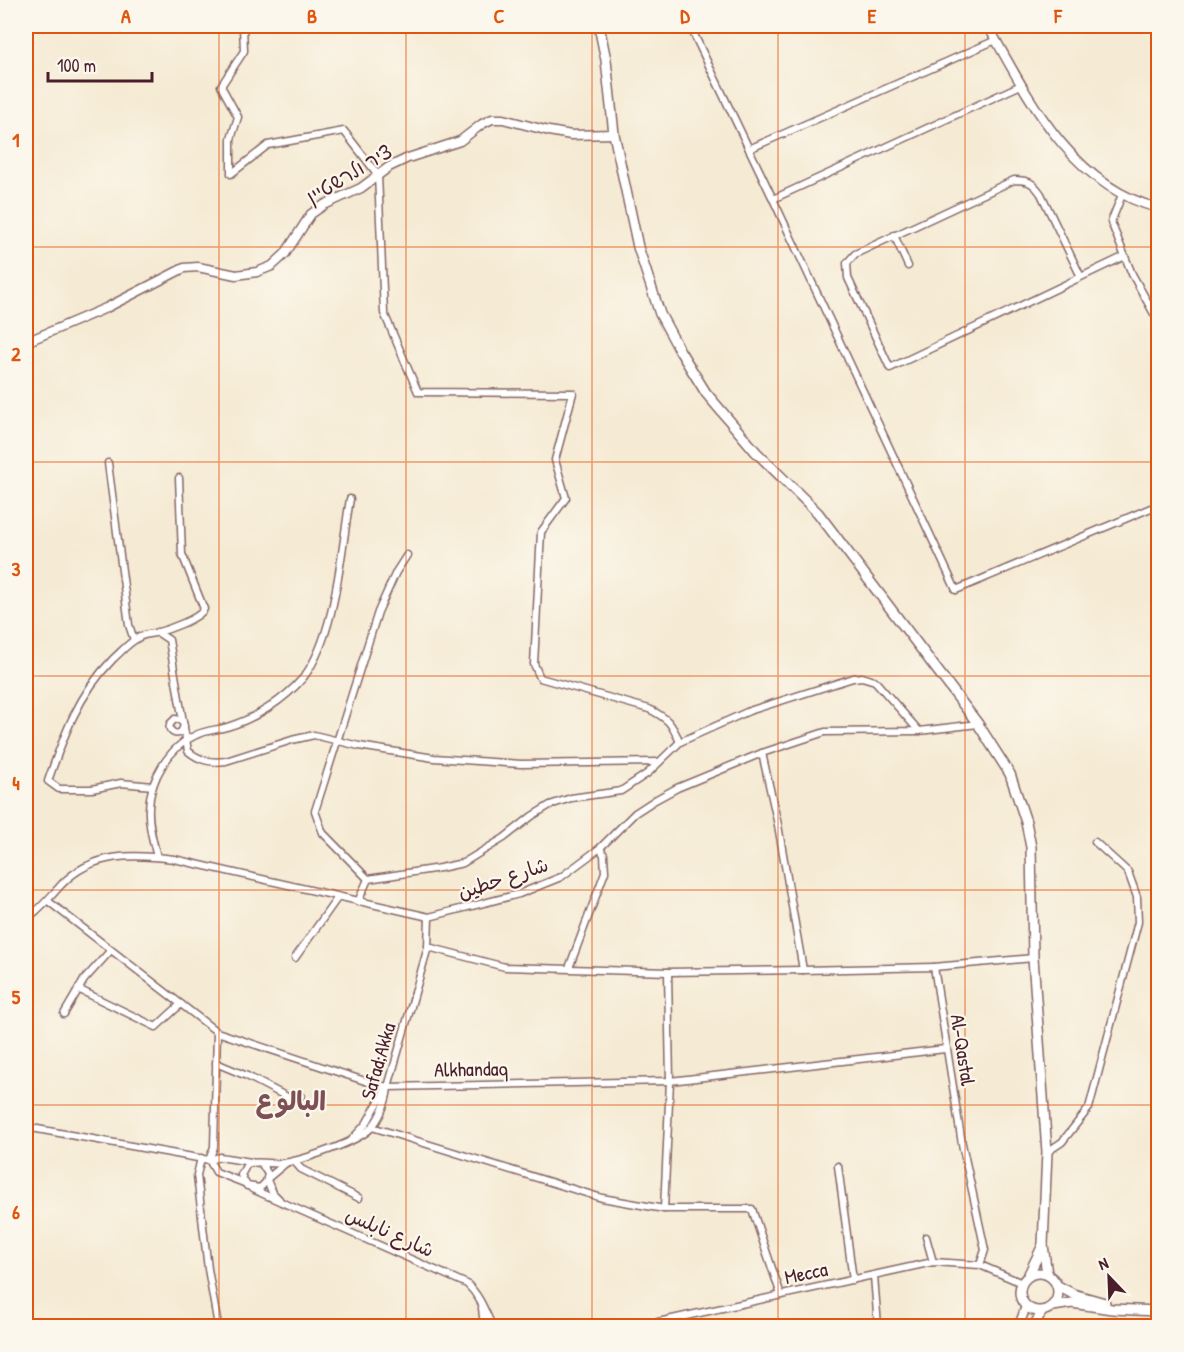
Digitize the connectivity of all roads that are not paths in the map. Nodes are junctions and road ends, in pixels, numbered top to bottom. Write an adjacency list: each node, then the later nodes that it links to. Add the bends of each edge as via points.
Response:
1 (243, 26): 9 (street, via 244,51 222,86 238,117 231,139 231,174 268,145 344,131)
2 (599, 26): 7 (main road)
3 (690, 26): 8 (street)
4 (988, 26): 5 (main road)
5 (996, 40): 6 (main road); 8 (street)
6 (1022, 85): 10 (main road, via 1062,144 1099,180); 11 (street)
7 (614, 134): 9 (main road, ציר ולרשטיין, via 571,135 492,119 460,141 408,158); 30 (main road, via 638,247 660,314 680,351 706,393 756,452 818,513)
8 (749, 149): 11 (street)
9 (378, 175): 18 (main road, ציר ולרשטיין, via 362,188 311,214 285,254 272,266 236,275 184,268 106,308); 37 (street, via 384,313 418,392 573,393 555,460 566,498 541,532 534,664 540,678 649,709 670,721)
10 (1122, 195): 12 (main road); 14 (street, via 1111,222)
11 (773, 199): 22 (street, via 956,590)
12 (1158, 208)
13 (894, 236): 15 (street); 16 (street, via 1014,180 1027,180 1041,194); 16 (street, via 855,254 847,263 848,278 890,368)
14 (1125, 256): 16 (street); 17 (street)
15 (908, 266)
16 (1081, 277)
17 (1158, 321)
18 (26, 342)
19 (108, 463): 26 (street)
20 (178, 478): 24 (street, via 182,554 204,609 200,615)
21 (350, 499): 34 (street, via 332,607 312,664 269,707 228,727)
22 (1158, 505)
23 (407, 555): 36 (street, via 378,612)
24 (178, 624): 25 (street); 27 (street, via 168,634)
25 (158, 632): 26 (street); 27 (street)
26 (134, 640): 41 (street, via 91,684 67,727 48,781 58,789 92,789 121,783)
27 (169, 640): 28 (street)
28 (180, 702): 29 (street); 31 (street)
29 (171, 722): 31 (street, via 177,719); 33 (street)
30 (978, 724): 32 (street, شارع حطين); 54 (main road, via 1010,774 1026,822 1031,847)
31 (184, 725): 33 (street, via 182,732); 34 (street); 35 (street)
32 (919, 731): 37 (street, via 875,681 862,677 749,711); 38 (street, شارع حطين, via 825,732)
33 (174, 734): 35 (street); 39 (street)
34 (198, 734): 35 (street)
35 (185, 741): 36 (street, via 188,751 195,756 216,762 305,736); 39 (street)
36 (339, 741): 40 (street, via 434,758 521,764); 45 (street, via 319,796 317,821)
37 (680, 742): 40 (street)
38 (762, 753): 43 (street, شارع حطين, via 655,800 635,813); 57 (street)
39 (171, 754): 41 (street)
40 (660, 762): 45 (street, via 621,791 550,805 463,863)
41 (153, 786): 44 (street, via 148,808)
42 (1095, 842): 71 (street, via 1128,872 1137,897 1138,922 1089,1108 1062,1142)
43 (600, 848): 49 (street, شارع حطين, via 561,877 540,886); 56 (street, via 605,872)
44 (157, 857): 46 (street, شارع حطين); 47 (street, شارع حطين, via 118,856 95,862 75,872)
45 (368, 879): 48 (street)
46 (338, 897): 48 (street, شارع حطين); 53 (street)
47 (48, 901): 50 (street, شارع حطين); 52 (street, Alkhandaq)
48 (358, 902): 49 (street, شارع حطين)
49 (429, 917): 51 (street, Safad;Akka)
50 (26, 919)
51 (428, 947): 56 (street, via 505,967); 66 (street, Safad;Akka)
52 (111, 950): 59 (street); 60 (street, Alkhandaq)
53 (295, 958)
54 (1033, 958): 55 (street); 71 (main road)
55 (934, 967): 57 (street); 63 (street, Al-Qastal)
56 (569, 968): 58 (street)
57 (803, 970): 58 (street)
58 (668, 972): 65 (street)
59 (78, 989): 60 (street, via 156,1027); 61 (street)
60 (181, 1004): 62 (street, Alkhandaq)
61 (64, 1014)
62 (217, 1032): 64 (street); 66 (street, Alkhandaq)
63 (945, 1049): 65 (street, Alkhandaq); 88 (street, Al-Qastal, via 985,1250)
64 (216, 1064): 67 (street, via 293,1100); 73 (street, via 214,1147)
65 (670, 1081): 66 (street, Alkhandaq); 84 (street)
66 (388, 1087): 69 (street, Safad;Akka); 70 (street, via 366,1124)
67 (302, 1096)
68 (26, 1127): 72 (street)
69 (372, 1127): 70 (street, Safad;Akka); 84 (street, via 602,1198)
70 (351, 1140): 74 (street, Safad;Akka)
71 (1047, 1152): 86 (main road)
72 (201, 1158): 73 (street); 102 (street, via 197,1175)
73 (209, 1160): 75 (street, via 220,1157); 80 (street, via 216,1172)
74 (294, 1161): 77 (street, Safad;Akka); 82 (street, via 301,1169)
75 (252, 1162): 76 (street); 80 (street, via 242,1171)
76 (261, 1163): 77 (street); 79 (street, via 267,1169)
77 (286, 1163): 79 (street)
78 (838, 1166): 91 (street)
79 (267, 1179): 81 (street, via 260,1188); 83 (street)
80 (244, 1183): 81 (street)
81 (251, 1188): 83 (street, شارع نابلس)
82 (358, 1198)
83 (279, 1200): 95 (street, شارع نابلس, via 467,1284)
84 (664, 1209): 94 (street, via 752,1209)
85 (926, 1237): 87 (street)
86 (1043, 1245): 89 (main road); 92 (main road)
87 (933, 1262): 88 (street, Mecca); 90 (street, Mecca)
88 (980, 1265): 92 (street, Mecca)
89 (1047, 1274): 92 (main road, via 1037,1272); 93 (main road)
90 (874, 1276): 91 (street, Mecca); 106 (street)
91 (853, 1280): 94 (street, Mecca)
92 (1025, 1280): 97 (main road, via 1020,1295)
93 (1058, 1286): 96 (main road, via 1108,1303); 98 (main road)
94 (780, 1295): 101 (street, Mecca)
95 (481, 1302): 103 (street); 104 (street, شارع نابلس)
96 (1158, 1305)
97 (1026, 1306): 99 (main road); 107 (main road)
98 (1053, 1306): 99 (main road); 100 (main road, via 1072,1303)
99 (1042, 1311): 108 (main road)
100 (1158, 1311)
101 (664, 1323): 105 (street, Mecca)
102 (218, 1326)
103 (484, 1326)
104 (492, 1326)
105 (640, 1326)
106 (878, 1326)
107 (1019, 1326)
108 (1033, 1326)

